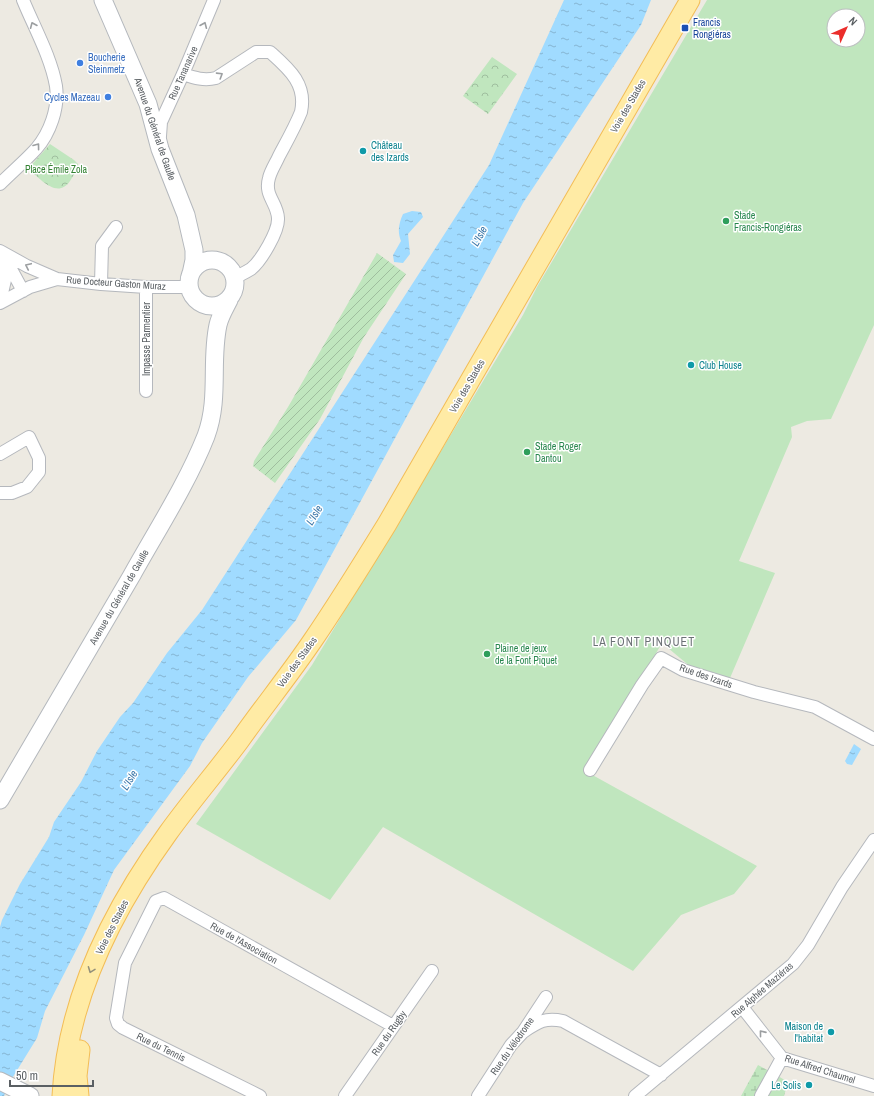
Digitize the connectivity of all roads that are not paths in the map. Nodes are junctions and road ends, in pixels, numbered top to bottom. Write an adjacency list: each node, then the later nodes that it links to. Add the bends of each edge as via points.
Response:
1 (23, 0): 8 (street, one-way to 1, via 36,149 49,129 55,108 56,88 51,67)
2 (93, 0): 7 (main road)
3 (103, 0): 7 (main road, Avenue du Général de Gaulle, via 148,104)
4 (214, 0): 6 (street, Rue Tananarive, one-way to 4)
5 (690, 0): 26 (main road, Voie des Stades, via 366,559 313,641)
6 (183, 74): 7 (street, Rue Tananarive, via 161,122); 13 (street, one-way to 13, via 209,80 256,52 270,52 290,71 302,93 297,121 269,176 268,191 276,210 278,227 252,268)
7 (160, 148): 9 (main road, Avenue du Général de Gaulle)
8 (0, 184)
9 (186, 215): 12 (main road, Avenue du Général de Gaulle, via 210,254); 17 (main road, Avenue du Général de Gaulle, via 194,250)
10 (116, 227): 15 (street, via 102,246)
11 (1, 251): 14 (street, Rue Docteur Gaston Muraz, one-way to 11); 18 (street); 20 (street, via 5,280)
12 (217, 260): 13 (main road, via 228,266); 17 (main road, via 202,262 195,267)
13 (235, 277): 19 (main road, via 235,289)
14 (57, 279): 15 (street, Rue Docteur Gaston Muraz); 18 (street)
15 (101, 284): 16 (street, Rue Docteur Gaston Muraz)
16 (146, 287): 17 (street, Rue Docteur Gaston Muraz); 22 (street, Impasse Parmentier)
17 (192, 287): 19 (main road, via 203,305 217,307); 21 (main road, Avenue du Général de Gaulle, via 207,324)
18 (23, 291): 20 (street)
19 (229, 300): 21 (main road, Avenue du Général de Gaulle, via 218,324)
20 (0, 302)
21 (215, 386): 28 (main road, Avenue du Général de Gaulle, via 206,436 182,485)
22 (146, 391)
23 (0, 454): 24 (street, via 29,437 39,458 39,472 26,487 12,493)
24 (0, 492)
25 (874, 739): 27 (street, Rue des Izards, via 815,707 754,692 683,670 661,658)
26 (224, 760): 43 (main road, Voie des Stades, one-way to 43, via 155,852 112,923 82,995 69,1045); 44 (main road, Voie des Stades, via 154,871 112,954 96,994 79,1054)
27 (590, 770)
28 (0, 800)
29 (874, 840): 33 (street, Rue Alphée Maziéras, via 842,887 808,945 793,964)
30 (124, 963): 34 (street, Rue de l'Association, via 156,901 164,898); 45 (street, Rue du Tennis, via 116,1018 118,1024)
31 (432, 971): 34 (street, Rue du Rugby)
32 (546, 997): 35 (street, Rue du Vélodrome)
33 (742, 1007): 36 (street, Rue Alfred Chaumel, one-way to 33); 37 (street, Rue Alphée Maziéras)
34 (393, 1026): 46 (street, Rue du Rugby)
35 (523, 1032): 37 (street, via 538,1022 553,1019 563,1021); 47 (street, Rue du Vélodrome, via 511,1045)
36 (782, 1058): 39 (street, Rue Alfred Chaumel); 49 (street)
37 (661, 1075): 48 (street, Rue Alphée Maziéras)
38 (0, 1081): 42 (main road)
39 (874, 1086)
40 (0, 1090): 41 (main road)
41 (12, 1096)
42 (30, 1096)
43 (62, 1096)
44 (79, 1096)
45 (260, 1096)
46 (345, 1096)
47 (478, 1096)
48 (635, 1096)
49 (761, 1096)

